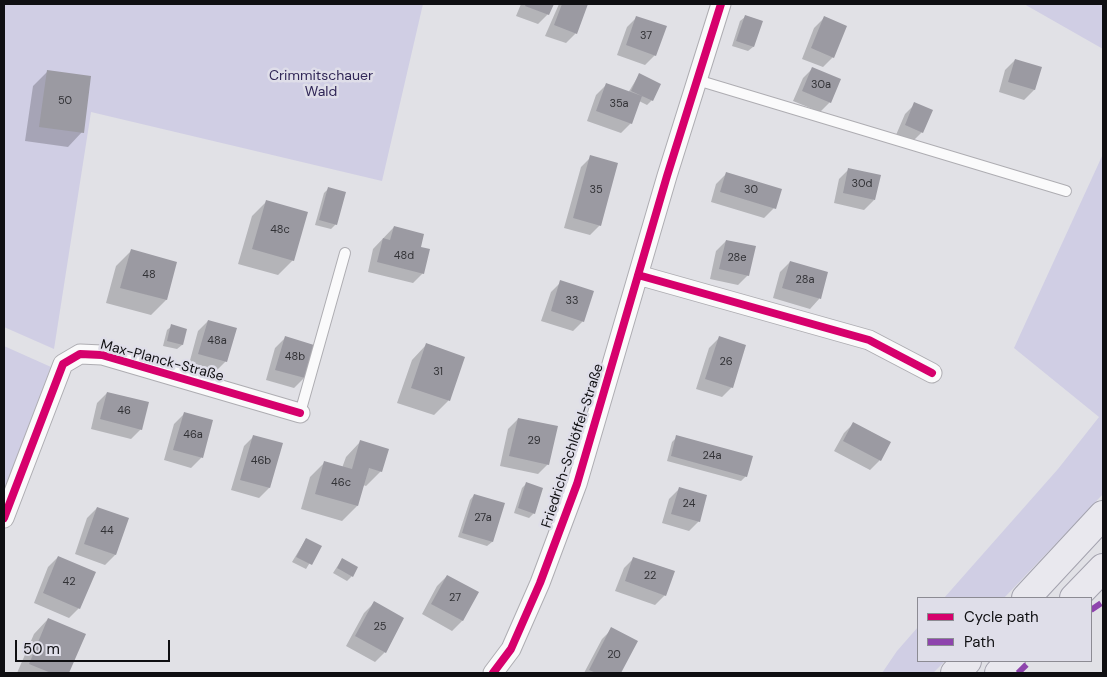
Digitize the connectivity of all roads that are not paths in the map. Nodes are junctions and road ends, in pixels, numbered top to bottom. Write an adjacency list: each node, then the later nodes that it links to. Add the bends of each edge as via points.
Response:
1 (722, 4): 2 (street, Friedrich-Schlöffel-Straße)
2 (697, 80): 3 (lane); 5 (street, Friedrich-Schlöffel-Straße)
3 (1066, 191)
4 (345, 253): 7 (lane)
5 (638, 275): 6 (street, via 870,340); 15 (street, Friedrich-Schlöffel-Straße, via 574,493 511,649)
6 (932, 373)
7 (300, 413): 9 (street, Max-Planck-Straße, via 102,355 80,354 63,364)
8 (1103, 515): 11 (main road)
9 (4, 518)
10 (1101, 573): 12 (main road)
11 (1027, 597)
12 (1075, 597)
13 (966, 662): 16 (main road)
14 (1010, 662): 17 (main road)
15 (493, 673)
16 (955, 673)
17 (999, 673)

